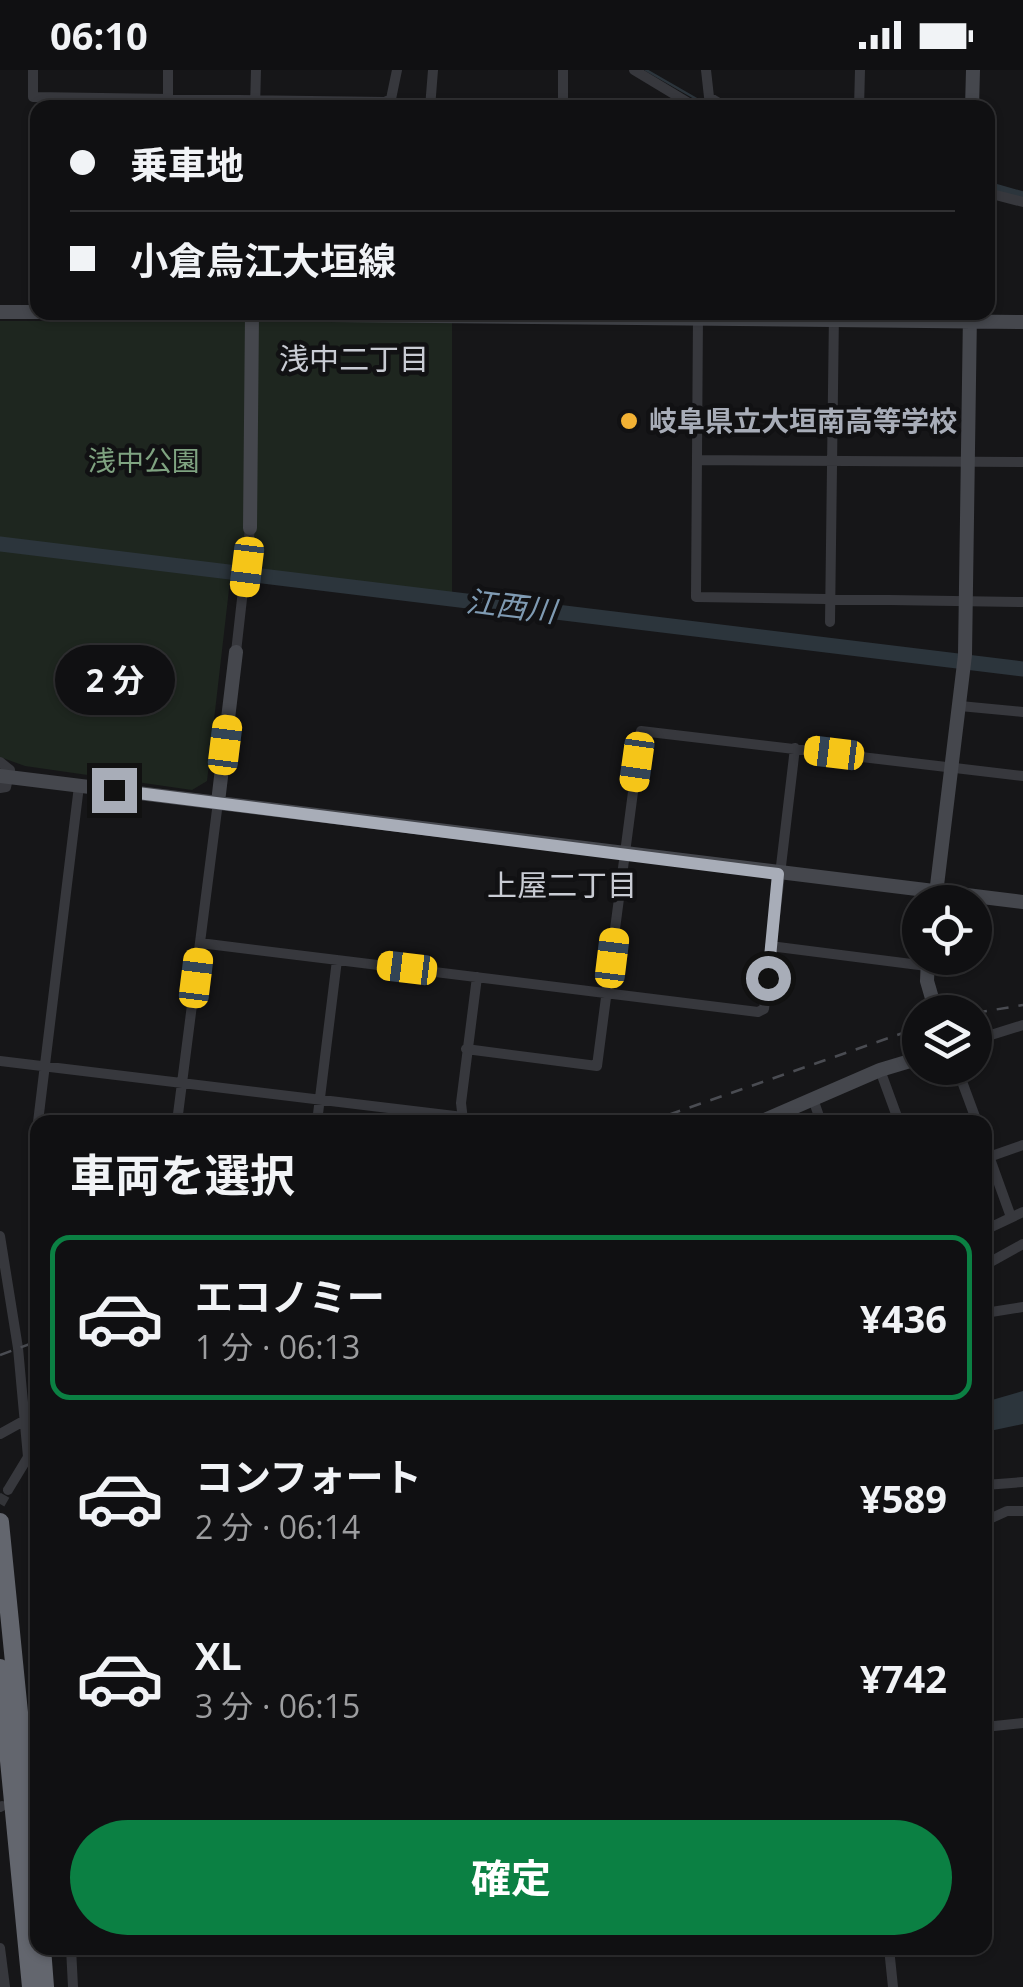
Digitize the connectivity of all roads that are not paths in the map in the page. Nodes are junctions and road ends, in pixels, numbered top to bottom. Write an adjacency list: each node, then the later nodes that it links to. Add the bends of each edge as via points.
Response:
1 (33, 70): 11 (street, via 33,96)
2 (168, 70): 12 (street)
3 (256, 70): 13 (street)
4 (397, 70): 14 (street)
5 (433, 70): 15 (street)
6 (563, 70): 16 (street)
7 (634, 70): 17 (street)
8 (706, 70): 18 (street)
9 (860, 70): 19 (street)
10 (973, 70): 20 (street)
11 (110, 100)
12 (168, 100)
13 (255, 100)
14 (389, 100)
15 (431, 100)
16 (563, 100)
17 (696, 100)
18 (704, 100)
19 (859, 100)
20 (972, 100)
21 (995, 195): 22 (street)
22 (1023, 202)
23 (0, 312): 24 (street)
24 (30, 312)
25 (995, 319): 30 (street)
26 (252, 320): 35 (street)
27 (698, 320): 31 (street)
28 (834, 320): 32 (street)
29 (970, 320): 33 (street)
30 (1023, 322)
31 (697, 460): 32 (street); 36 (street, via 696,597)
32 (832, 460): 33 (street); 36 (street)
33 (969, 461): 34 (street); 37 (street)
34 (1023, 462)
35 (250, 528): 40 (street)
36 (830, 600): 37 (street); 39 (street)
37 (968, 601): 38 (street); 41 (street)
38 (1023, 602)
39 (830, 622)
40 (236, 652): 49 (street)
41 (960, 702): 42 (street); 45 (street)
42 (1023, 712)
43 (795, 748): 45 (street); 50 (street, via 641,731); 51 (street)
44 (0, 762): 47 (street, via 10,770)
45 (952, 766): 46 (street); 52 (street)
46 (1023, 776)
47 (3, 781): 48 (street)
48 (79, 786): 49 (street); 67 (street)
49 (218, 802): 50 (street); 56 (street)
50 (624, 854): 51 (street); 61 (street)
51 (778, 874): 53 (street); 57 (street)
52 (938, 885)
53 (902, 893)
54 (992, 901): 55 (street)
55 (1023, 902)
56 (200, 943): 59 (street); 69 (street)
57 (770, 946): 58 (street); 61 (street, via 764,1009 758,1012)
58 (902, 959)
59 (337, 960): 60 (street); 72 (street)
60 (476, 977): 61 (street); 64 (street)
61 (607, 993): 64 (street, via 597,1066)
62 (1022, 1028): 63 (street)
63 (992, 1036)
64 (466, 1048): 77 (street)
65 (0, 1061): 67 (street)
66 (902, 1063): 68 (street)
67 (44, 1066): 69 (street); 73 (street)
68 (880, 1070): 71 (street); 80 (street)
69 (182, 1082): 72 (street); 74 (street)
70 (963, 1085): 81 (street)
71 (813, 1098): 78 (street); 79 (street)
72 (320, 1101): 75 (street); 76 (street)
73 (39, 1115)
74 (178, 1115)
75 (318, 1115)
76 (425, 1115)
77 (462, 1115)
78 (775, 1115)
79 (819, 1115)
80 (896, 1115)
81 (974, 1115)
82 (1023, 1145): 83 (street)
83 (992, 1156)
84 (992, 1170): 86 (street)
85 (1023, 1212): 86 (street)
86 (1011, 1217): 87 (street)
87 (992, 1226)
88 (0, 1236): 94 (street)
89 (1023, 1244): 90 (street)
90 (992, 1261)
91 (1023, 1307): 92 (street)
92 (992, 1311)
93 (30, 1417): 94 (street)
94 (24, 1420): 95 (street); 96 (street)
95 (0, 1434)
96 (30, 1447)
97 (30, 1464): 100 (street)
98 (1023, 1482): 99 (street)
99 (992, 1485)
100 (8, 1490)
101 (1023, 1511): 102 (street)
102 (992, 1517)
103 (0, 1522): 107 (highway)
104 (0, 1668): 107 (highway)
105 (1023, 1723): 106 (street)
106 (992, 1725)
107 (16, 1756): 108 (highway); 114 (highway)
108 (30, 1849)
109 (0, 1948): 113 (street)
110 (43, 1955): 115 (highway)
111 (72, 1955): 116 (street)
112 (890, 1955): 117 (street)
113 (4, 1987)
114 (32, 1987)
115 (46, 1987)
116 (73, 1987)
117 (893, 1987)

